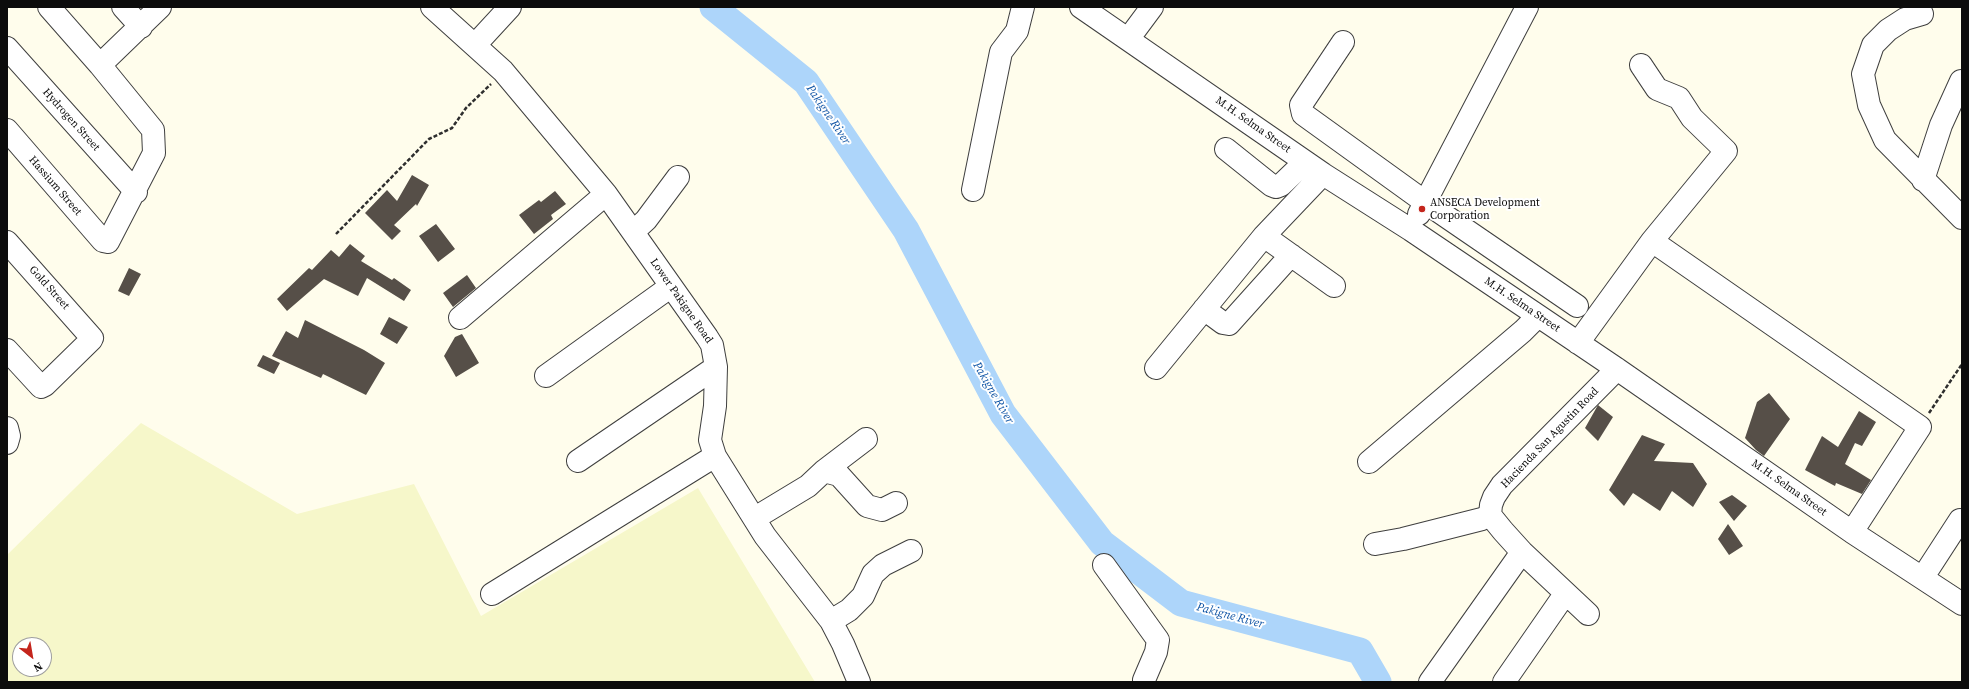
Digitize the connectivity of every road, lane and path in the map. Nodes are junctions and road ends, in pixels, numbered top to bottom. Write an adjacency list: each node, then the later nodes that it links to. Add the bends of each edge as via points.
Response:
1 (49, 7): 16 (street)
2 (123, 7): 11 (street)
3 (160, 7): 11 (street)
4 (432, 7): 14 (street, Lower Pakigne Road)
5 (510, 7): 14 (street)
6 (1023, 7): 26 (street, via 1017,31 1001,52)
7 (1081, 7): 12 (street, M.H. Selma Street)
8 (1152, 7): 12 (street)
9 (1527, 7): 29 (street)
10 (1922, 14): 25 (street, via 1905,19 1888,30 1873,45 1863,74 1869,105 1885,140)
11 (141, 27): 16 (street)
12 (1128, 38): 22 (street, M.H. Selma Street)
13 (1344, 42): 29 (street, via 1301,105 1301,111)
14 (475, 45): 18 (street, Lower Pakigne Road)
15 (7, 48): 27 (street, Hydrogen Street)
16 (100, 65): 27 (street, via 152,130 154,153)
17 (1641, 65): 35 (street, via 1658,89 1680,98 1692,118 1726,151)
18 (503, 71): 28 (street, Lower Pakigne Road); 33 (path, via 466,108 452,128 429,139)
19 (1961, 81): 25 (street, via 1941,125)
20 (7, 130): 27 (street, Hassium Street, via 103,241 110,240)
21 (1226, 149): 22 (street, via 1276,187)
22 (1305, 162): 23 (street, M.H. Selma Street)
23 (1323, 174): 31 (street, M.H. Selma Street); 34 (street)
24 (678, 177): 32 (street, via 646,220)
25 (1924, 180): 30 (street)
26 (973, 190)
27 (136, 192)
28 (606, 194): 32 (street, Lower Pakigne Road); 43 (street)
29 (1425, 202): 31 (street); 40 (street)
30 (1962, 218)
31 (1411, 230): 42 (street, M.H. Selma Street)
32 (633, 232): 39 (street, Lower Pakigne Road)
33 (336, 234)
34 (1264, 236): 37 (street); 41 (street)
35 (1652, 241): 44 (street); 51 (street)
36 (7, 242): 45 (street, Gold Street, via 91,335 91,340 41,387)
37 (1291, 255): 38 (street); 41 (street, via 1229,324 1223,323)
38 (1334, 286)
39 (670, 287): 47 (street, Lower Pakigne Road, via 710,341); 50 (street)
40 (1577, 306)
41 (1204, 309): 48 (street)
42 (1538, 316): 44 (street, M.H. Selma Street); 57 (street)
43 (460, 318)
44 (1578, 342): 49 (street, M.H. Selma Street)
45 (7, 350)
46 (1962, 364): 51 (path)
47 (716, 367): 55 (street, Lower Pakigne Road, via 715,406 710,440); 56 (street)
48 (1156, 368)
49 (1617, 369): 60 (street, Hacienda San Agustin Road, via 1502,485 1494,497); 63 (street, M.H. Selma Street)
50 (546, 376)
51 (1920, 427): 63 (street)
52 (7, 428): 54 (street)
53 (866, 439): 58 (street)
54 (7, 443)
55 (715, 456): 61 (street, Lower Pakigne Road); 69 (street)
56 (578, 461)
57 (1369, 462)
58 (824, 471): 59 (street, via 839,475 866,506 882,510); 61 (street, via 808,486)
59 (896, 503)
60 (1490, 515): 64 (street, via 1404,539); 66 (street)
61 (755, 518): 73 (street, Lower Pakigne Road, via 765,536)
62 (1960, 520): 68 (street)
63 (1852, 532): 68 (street, M.H. Selma Street)
64 (1375, 544)
65 (911, 551): 73 (street, via 883,564 873,574 863,596 849,610)
66 (1522, 552): 70 (street); 76 (street)
67 (1104, 565): 75 (street, via 1158,640 1156,652)
68 (1923, 577): 71 (street, M.H. Selma Street)
69 (492, 594)
70 (1565, 594): 72 (street); 77 (street)
71 (1962, 604)
72 (1588, 614)
73 (831, 621): 74 (street, Lower Pakigne Road)
74 (859, 682)
75 (1143, 682)
76 (1430, 682)
77 (1504, 682)

